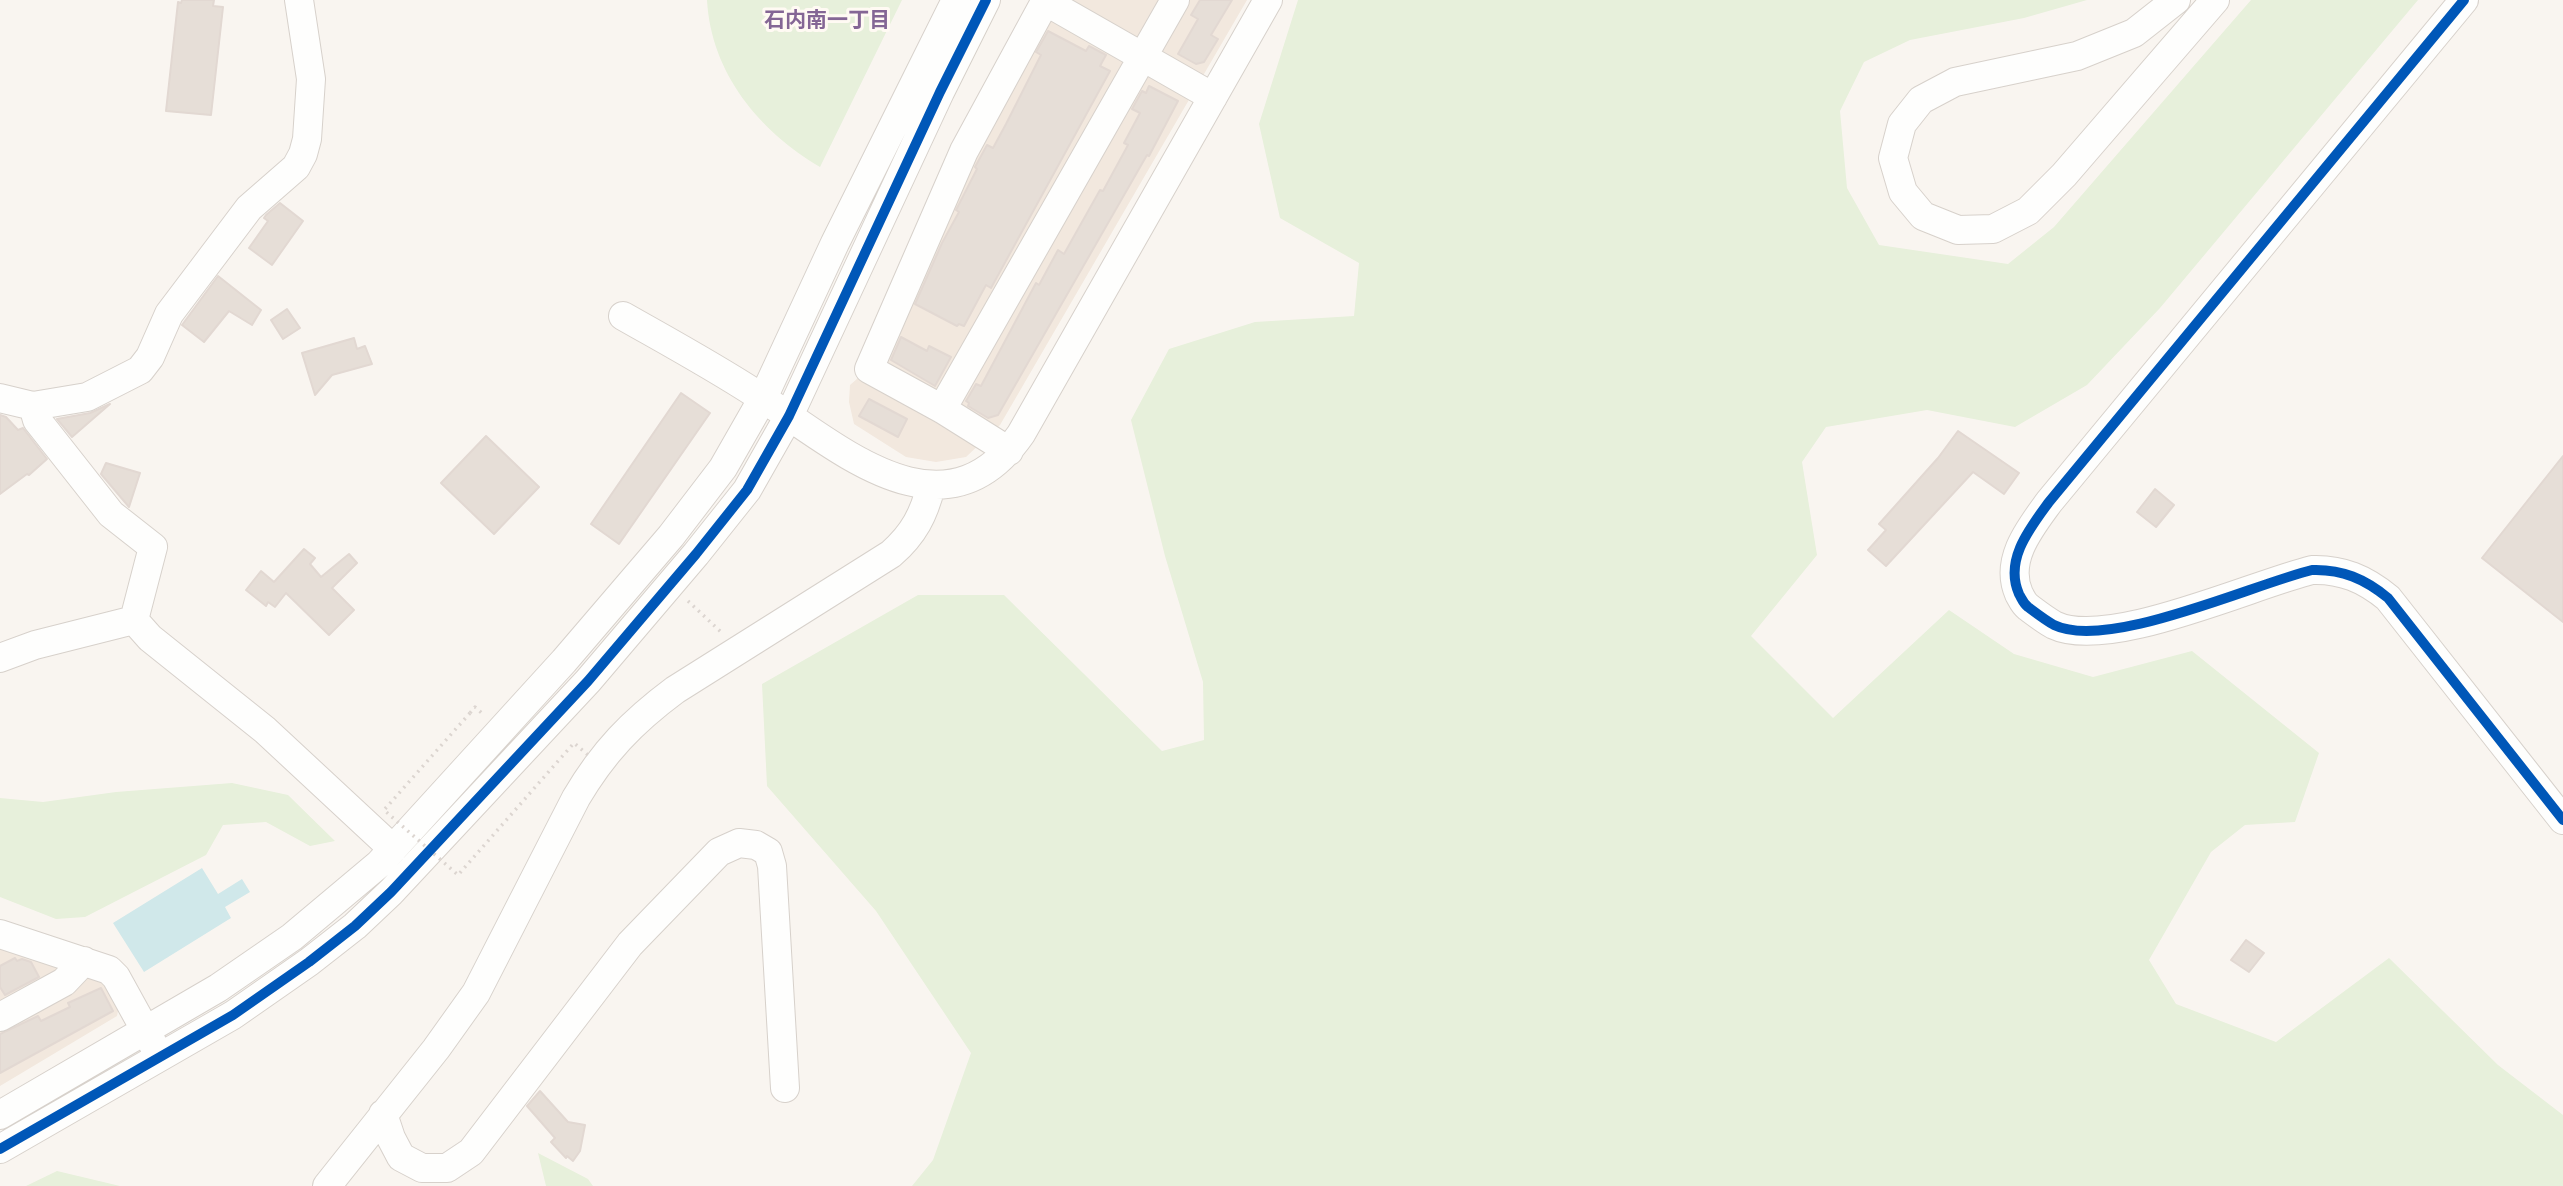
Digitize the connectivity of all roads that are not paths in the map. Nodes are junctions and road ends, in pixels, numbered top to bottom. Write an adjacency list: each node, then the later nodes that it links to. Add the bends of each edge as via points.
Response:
1 (298, 0): 15 (street, via 311,79 307,139 296,167 249,208 169,314 141,370 87,397)
2 (956, 0): 14 (street)
3 (986, 0): 17 (street)
4 (1175, 0): 10 (street)
5 (1268, 0): 11 (street)
6 (2176, 0): 7 (street, via 2134,33 2077,56 1955,82 1922,100 1902,124 1893,159 1903,192 1923,216 1958,230 1993,229 2028,211)
7 (2215, 0)
8 (2464, 0): 22 (street, via 2049,502 2025,536 2015,563 2016,587 2024,604 2056,625 2088,632 2157,619 2312,570 2333,569 2357,577 2388,598)
9 (1046, 1): 10 (street); 16 (street, via 964,150 869,369)
10 (1143, 57): 11 (street); 16 (street)
11 (1213, 97): 18 (street)
12 (623, 316): 14 (street)
13 (0, 398): 15 (street)
14 (763, 398): 17 (street); 23 (street, via 723,468 671,536)
15 (33, 406): 20 (street, via 37,420 111,514 153,547)
16 (942, 409): 18 (street)
17 (789, 416): 19 (street, via 879,472); 28 (street, via 747,490 696,554 589,681 391,892 309,962)
18 (1009, 451): 19 (street, via 967,480)
19 (931, 486): 30 (street, via 918,525 891,554 675,690 617,739 576,798 476,993)
20 (134, 620): 21 (street); 23 (street, via 265,730)
21 (0, 658)
22 (2563, 820)
23 (393, 849): 27 (street, via 292,937 218,988)
24 (0, 933): 25 (street)
25 (84, 961): 26 (street, via 64,982); 27 (street, via 113,973)
26 (0, 1017)
27 (145, 1030): 28 (street); 31 (street)
28 (160, 1058): 32 (street)
29 (785, 1088): 30 (street, via 772,866 768,852 739,843 719,852 630,944 471,1152 447,1168 422,1168 401,1157)
30 (383, 1114): 33 (street)
31 (0, 1115)
32 (0, 1149)
33 (327, 1186)

